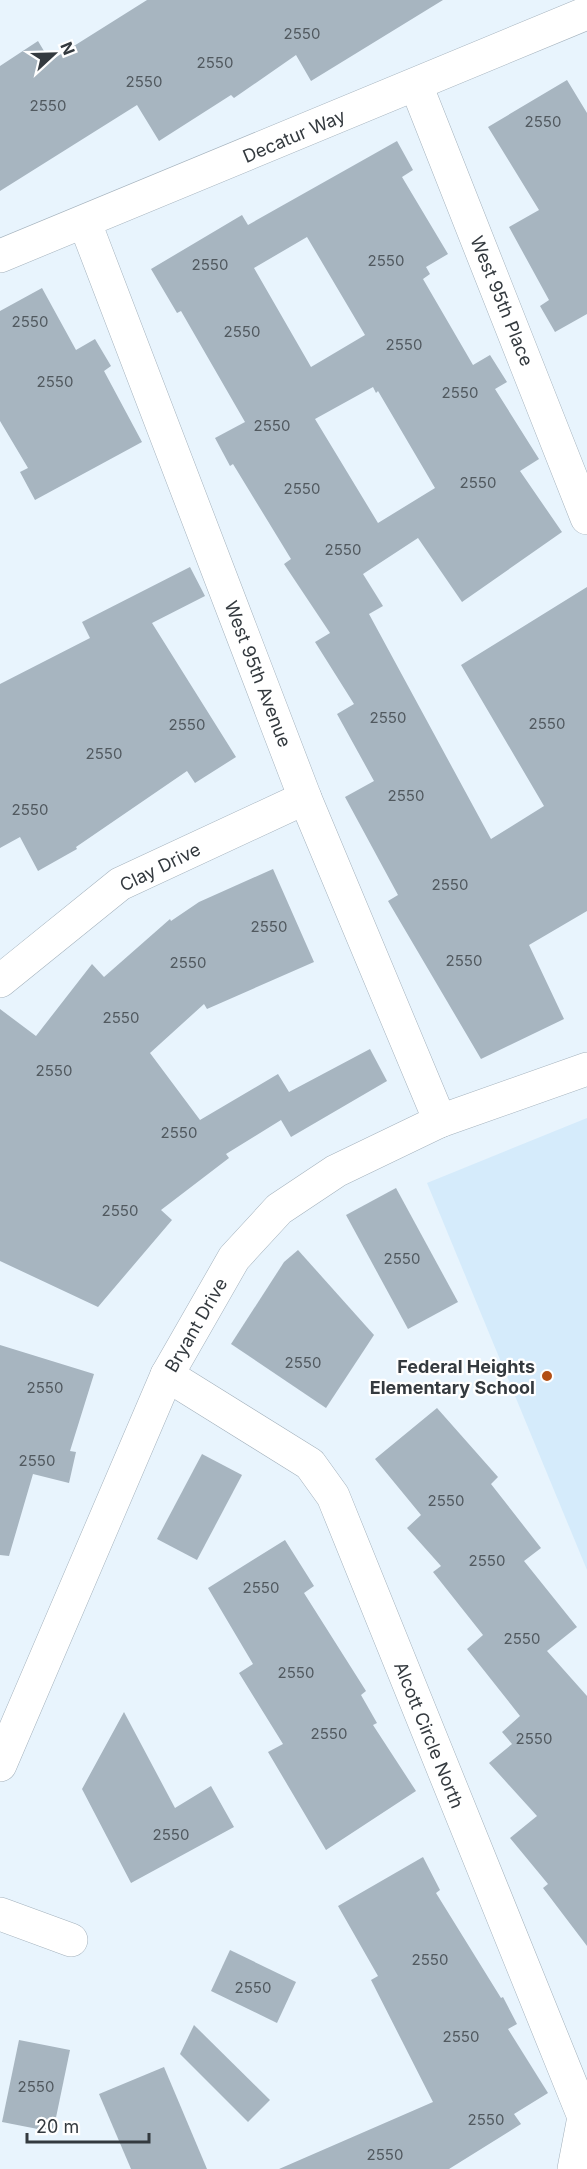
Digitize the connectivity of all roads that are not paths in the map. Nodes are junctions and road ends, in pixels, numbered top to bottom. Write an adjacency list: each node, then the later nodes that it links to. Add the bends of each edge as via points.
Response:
1 (587, 13): 2 (street, Decatur Way)
2 (416, 85): 3 (street, Decatur Way); 5 (street, West 95th Place)
3 (85, 223): 4 (street, Decatur Way); 6 (street, West 95th Avenue)
4 (0, 256)
5 (587, 518)
6 (305, 798): 7 (street, Clay Drive, via 120,884); 9 (street, West 95th Avenue)
7 (2, 975)
8 (587, 1069): 9 (street, Bryant Drive)
9 (440, 1121): 10 (street, Bryant Drive, via 336,1171 279,1209 234,1258)
10 (167, 1375): 11 (street, Bryant Drive); 14 (street, Alcott Circle North, via 310,1464 333,1496 584,2117)
11 (0, 1765)
12 (0, 1914): 13 (street)
13 (71, 1940)
14 (574, 2169)

